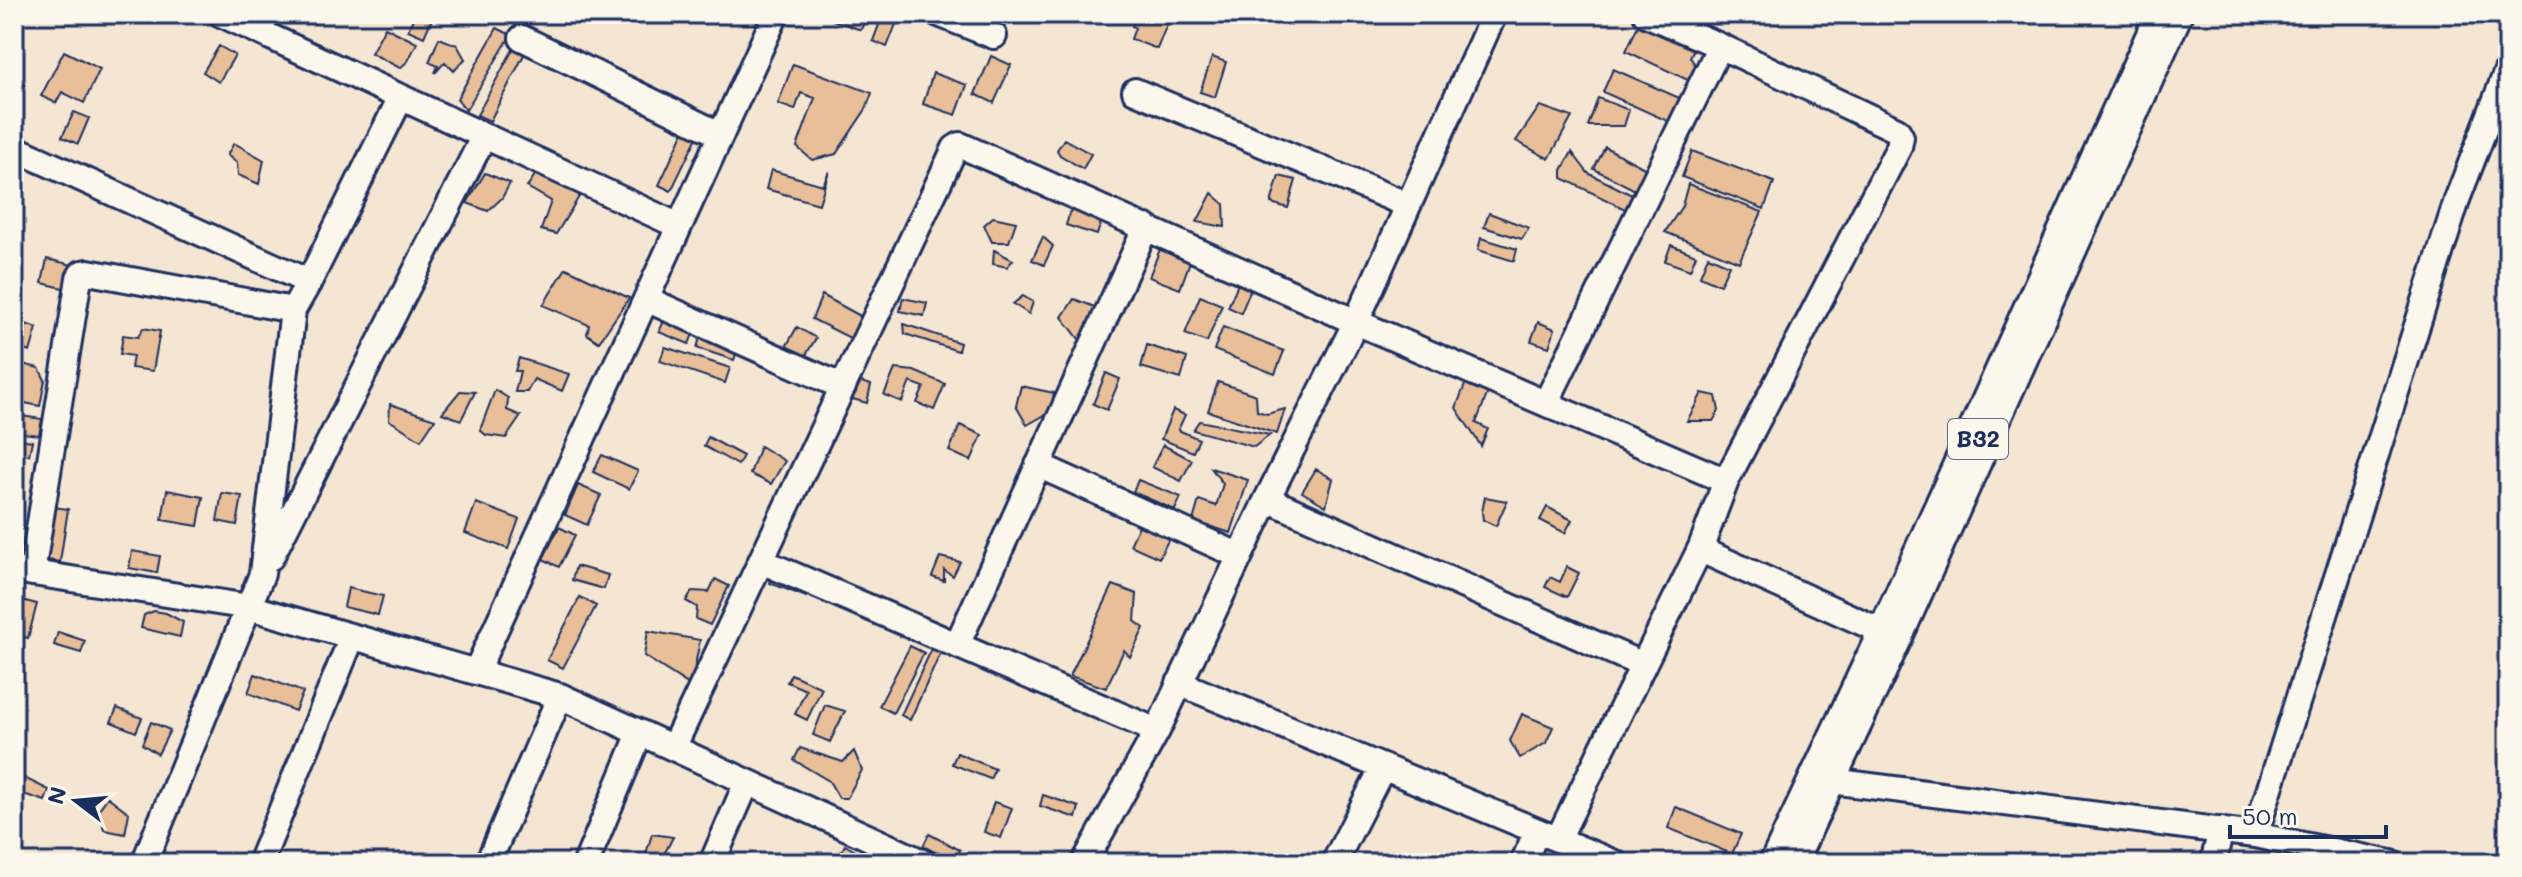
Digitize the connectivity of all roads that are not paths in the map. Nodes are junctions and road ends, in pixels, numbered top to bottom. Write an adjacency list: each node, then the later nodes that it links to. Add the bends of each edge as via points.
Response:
1 (221, 14): 12 (street)
2 (776, 14): 13 (street)
3 (939, 14): 7 (street)
4 (1494, 14): 16 (street)
5 (1646, 14): 9 (street)
6 (2164, 16): 34 (highway, B32)
7 (994, 36)
8 (522, 38): 13 (street)
9 (1720, 46): 24 (street); 26 (street, via 1897,130 1901,137)
10 (2508, 68): 49 (street, via 2458,197)
11 (1135, 91): 16 (street)
12 (401, 97): 14 (street); 19 (street)
13 (721, 135): 17 (street)
14 (484, 136): 17 (street); 32 (street)
15 (14, 148): 19 (street)
16 (1408, 205): 22 (street)
17 (679, 226): 20 (street)
18 (1146, 227): 22 (street); 23 (street, via 960,145); 25 (street)
19 (309, 282): 21 (street)
20 (646, 299): 23 (street); 38 (street)
21 (293, 310): 31 (street, via 82,273); 32 (street)
22 (1356, 322): 24 (street); 27 (street)
23 (843, 387): 30 (street)
24 (1546, 403): 26 (street)
25 (1038, 465): 29 (street); 36 (street)
26 (1726, 481): 28 (street)
27 (1267, 499): 29 (street); 37 (street)
28 (1701, 547): 34 (street); 37 (street)
29 (1240, 556): 39 (street)
30 (761, 561): 36 (street); 43 (street)
31 (23, 572): 33 (street)
32 (262, 574): 33 (street)
33 (249, 607): 35 (street); 50 (street)
34 (1890, 635): 46 (highway, B32)
35 (352, 637): 38 (street); 51 (street)
36 (957, 645): 41 (street)
37 (1643, 665): 48 (street)
38 (476, 672): 40 (street)
39 (1179, 683): 41 (street); 44 (street)
40 (560, 696): 42 (street); 52 (street)
41 (1157, 731): 56 (street)
42 (640, 733): 43 (street); 53 (street)
43 (673, 748): 45 (street)
44 (1383, 767): 48 (street); 57 (street)
45 (747, 782): 54 (street); 55 (street)
46 (1821, 782): 47 (street); 60 (highway, B32)
47 (2221, 830): 49 (street); 61 (street)
48 (1547, 835): 58 (street); 59 (street)
49 (2255, 835): 62 (street)
50 (144, 863)
51 (260, 863)
52 (488, 863)
53 (586, 863)
54 (712, 863)
55 (924, 863)
56 (1084, 863)
57 (1334, 863)
58 (1523, 863)
59 (1615, 863)
60 (1783, 863)
61 (2213, 863)
62 (2391, 863)

